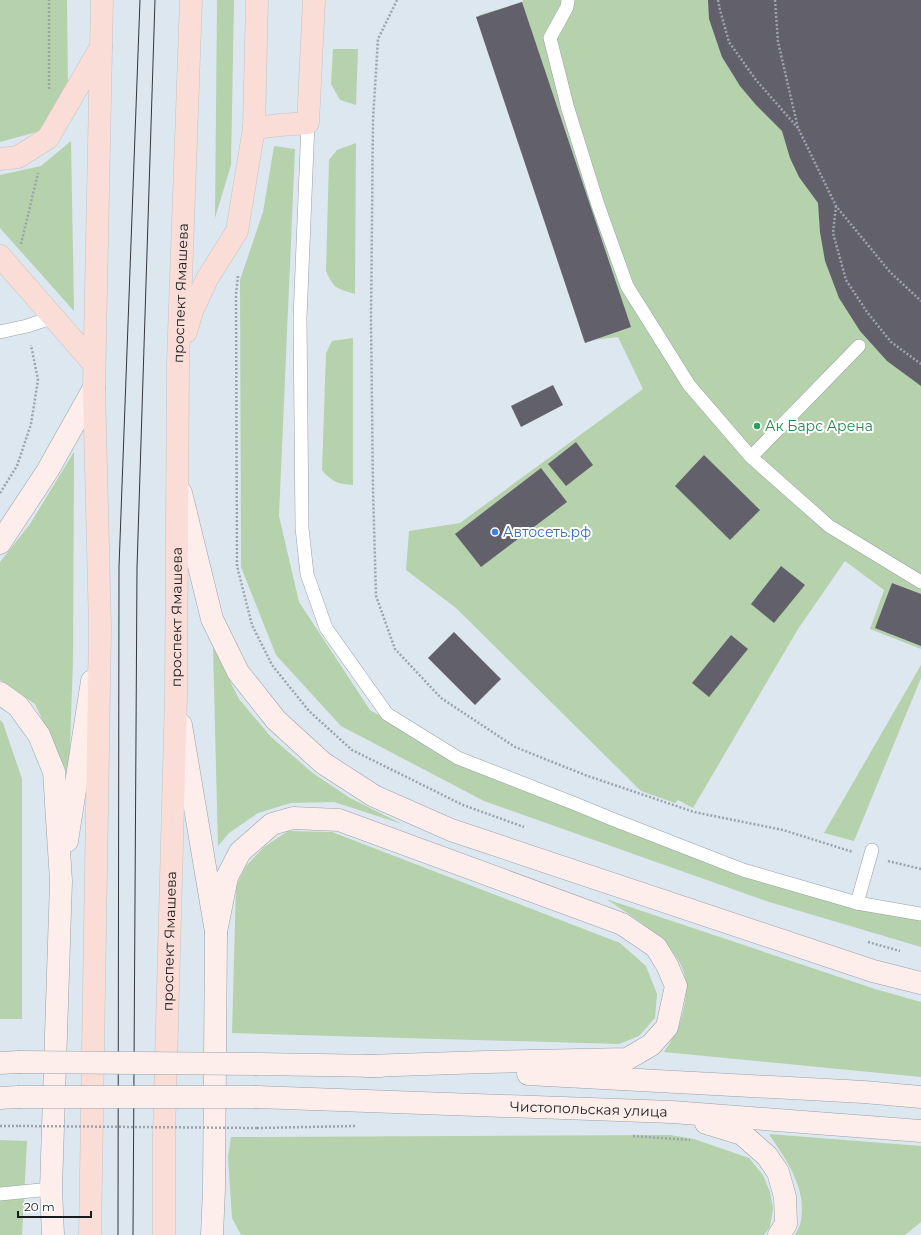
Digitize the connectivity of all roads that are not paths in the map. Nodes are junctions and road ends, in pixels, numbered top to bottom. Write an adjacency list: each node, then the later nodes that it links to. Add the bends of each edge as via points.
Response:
1 (191, 0): 14 (main road, проспект Ямашева)
2 (257, 0): 8 (main road)
3 (314, 0): 7 (main road)
4 (568, 0): 17 (lane, via 567,7 550,38 568,109 627,286 689,385)
5 (101, 5): 6 (main road)
6 (102, 46): 9 (main road, via 48,138 18,157); 15 (main road)
7 (308, 124): 8 (main road); 26 (lane, via 300,318 302,528 307,574 326,628 387,714 458,758 743,870)
8 (254, 128): 14 (main road, via 237,231 207,279 192,311)
9 (0, 159)
10 (9, 253): 11 (main road)
11 (54, 318): 12 (lane); 15 (main road)
12 (0, 332)
13 (859, 346): 17 (lane)
14 (178, 362): 18 (main road, проспект Ямашева)
15 (94, 364): 16 (main road)
16 (94, 388): 19 (main road, via 48,470); 21 (main road)
17 (751, 456): 20 (lane, via 829,526)
18 (177, 476): 23 (main road, проспект Ямашева); 29 (main road, via 212,619 238,672 276,720 323,763 374,796 451,830 873,971)
19 (0, 543)
20 (921, 582)
21 (100, 627): 25 (main road); 40 (main road)
22 (0, 693): 25 (main road, via 18,706 39,735 54,772)
23 (176, 696): 28 (main road); 41 (main road, проспект Ямашева, via 164,1136)
24 (871, 854): 26 (lane)
25 (61, 881): 36 (main road)
26 (857, 903): 27 (lane)
27 (921, 914)
28 (216, 932): 31 (main road, via 226,877 240,852 272,824 293,818 339,820 622,924 656,946 676,986 667,1027 650,1046 627,1059); 37 (main road)
29 (921, 983)
30 (9, 1063): 31 (main road, bridge)
31 (367, 1066): 33 (main road)
32 (9, 1097): 34 (main road, Чистопольская улица, bridge, via 257,1097)
33 (921, 1097)
34 (672, 1112): 35 (main road, Чистопольская улица); 44 (main road, via 742,1134 767,1156 778,1172 785,1197 786,1224)
35 (921, 1131)
36 (51, 1189): 38 (lane); 39 (main road)
37 (214, 1189): 42 (main road); 43 (main road, via 219,1231)
38 (0, 1194)
39 (53, 1235)
40 (90, 1235)
41 (164, 1235)
42 (212, 1235)
43 (224, 1235)
44 (779, 1235)

